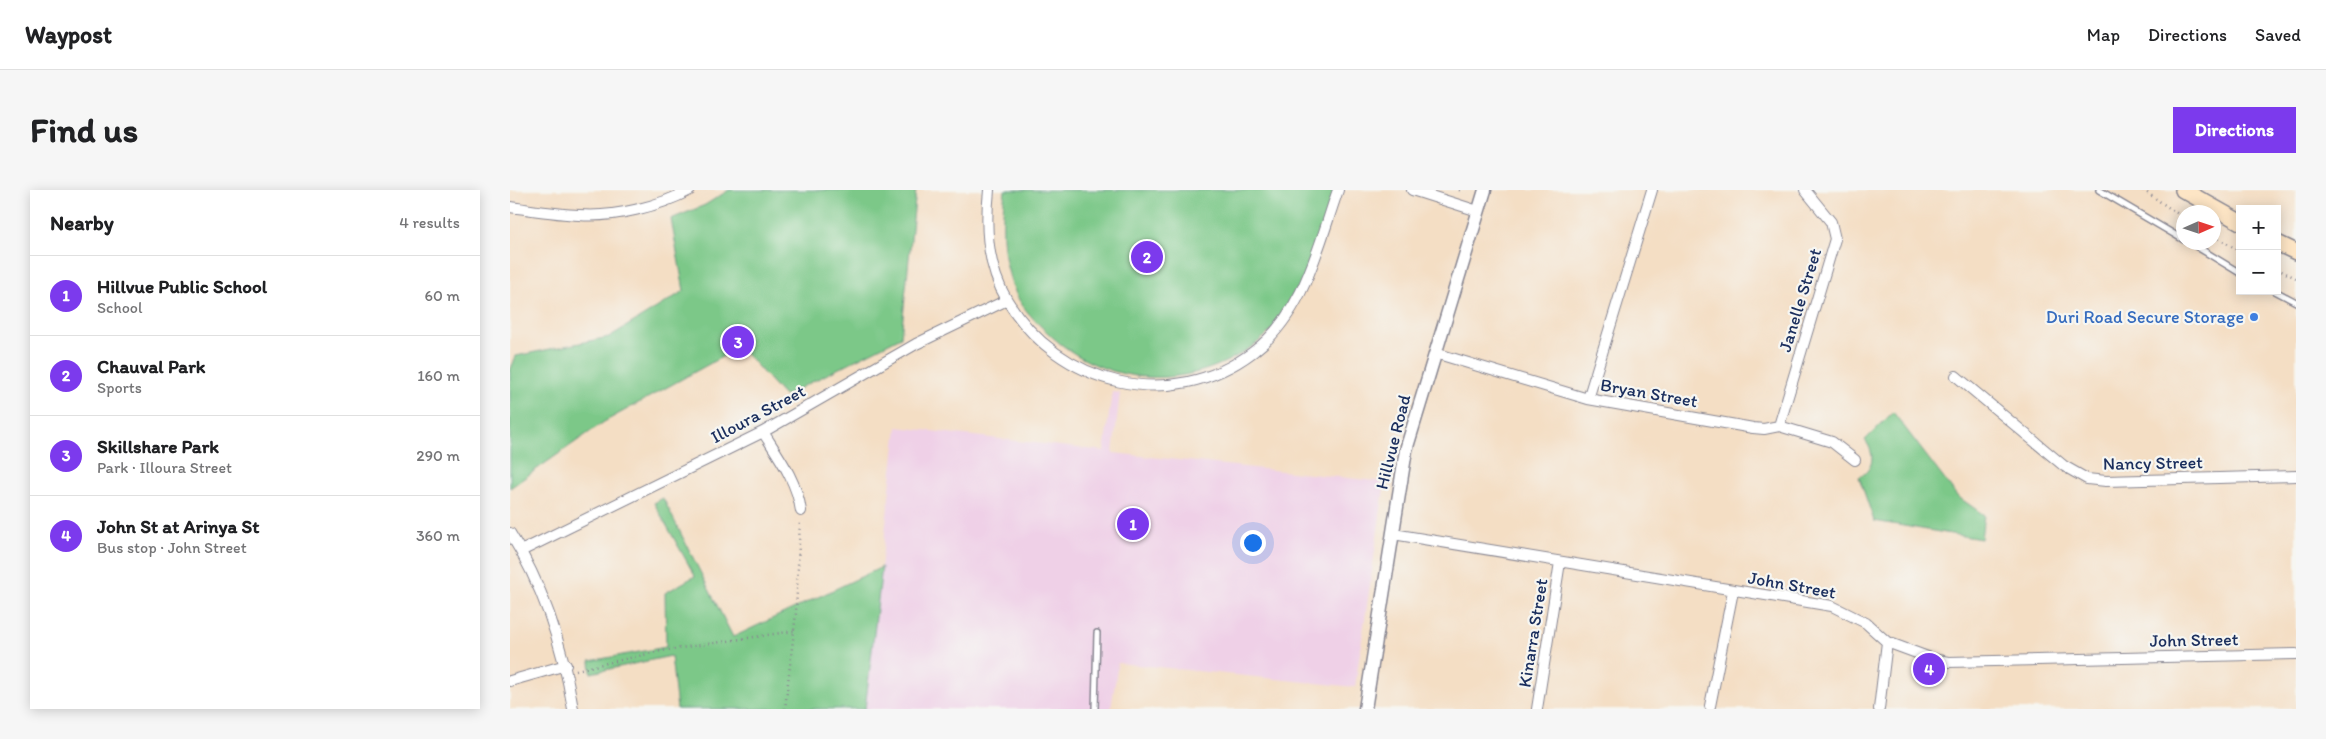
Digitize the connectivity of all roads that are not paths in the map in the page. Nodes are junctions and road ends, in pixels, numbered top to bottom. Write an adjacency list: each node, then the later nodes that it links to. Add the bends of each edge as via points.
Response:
1 (690, 190): 10 (street, via 672,200 627,211 581,216)
2 (989, 190): 19 (street, via 987,243)
3 (1338, 190): 19 (street, via 1294,305 1274,332 1254,351 1234,365 1210,375 1163,385 1142,385 1084,371 1041,342)
4 (1412, 190): 11 (street)
5 (1485, 190): 11 (street, Hillvue Road)
6 (1652, 190): 23 (street)
7 (1805, 190): 24 (street, Janelle Street, via 1831,222 1835,239)
8 (2099, 190): 13 (lane)
9 (2183, 190): 12 (main road)
10 (510, 207)
11 (1478, 211): 21 (street, Hillvue Road)
12 (2236, 220)
13 (2176, 235)
14 (2281, 245): 16 (main road)
15 (2202, 250): 17 (lane)
16 (2296, 252)
17 (2236, 270)
18 (2281, 294): 20 (lane)
19 (1006, 300): 25 (street, Illoura Street, via 916,344)
20 (2296, 302)
21 (1435, 353): 23 (street, Bryan Street); 30 (street, Hillvue Road, via 1406,450)
22 (1956, 376): 27 (street, Nancy Street, via 2064,466 2087,479)
23 (1588, 398): 24 (street, Bryan Street, via 1753,428)
24 (1779, 426): 26 (street, Bryan Street, via 1832,442)
25 (763, 432): 28 (street, via 794,482); 31 (street, Illoura Street)
26 (1855, 460)
27 (2296, 476)
28 (801, 511)
29 (510, 533): 31 (street)
30 (1393, 534): 32 (street, John Street); 42 (street, Hillvue Road)
31 (521, 551): 37 (street, via 550,614)
32 (1560, 562): 33 (street, John Street); 43 (street, Kinarra Street)
33 (1732, 592): 35 (street, John Street, via 1832,606 1866,623); 39 (street)
34 (1097, 633): 41 (lane)
35 (1887, 642): 36 (street, John Street, via 1948,662); 44 (street)
36 (2296, 654)
37 (566, 668): 38 (street); 40 (street)
38 (510, 681)
39 (1710, 706)
40 (573, 709)
41 (1095, 709)
42 (1365, 709)
43 (1537, 709)
44 (1879, 709)

